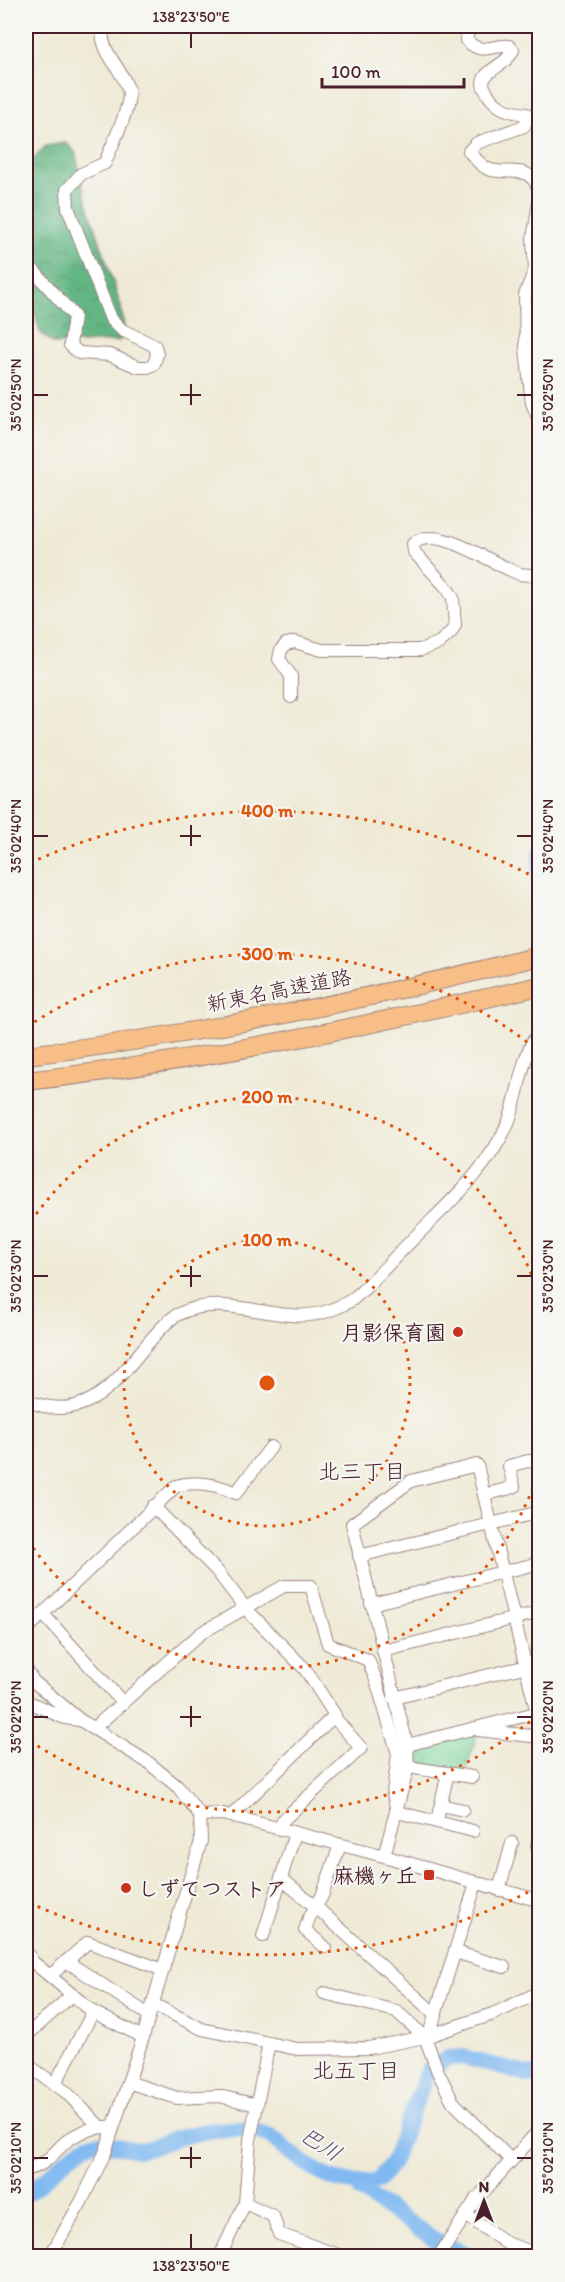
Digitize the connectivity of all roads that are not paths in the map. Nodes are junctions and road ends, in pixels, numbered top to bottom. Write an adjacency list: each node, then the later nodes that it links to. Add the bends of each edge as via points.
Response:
1 (469, 26): 3 (street, via 466,40 473,47 485,50 509,45 513,50 510,58 486,76 484,88 494,104 509,112 526,114 527,120 524,126 477,143 470,151 490,170 517,171 530,176)
2 (104, 28): 5 (street, via 104,45 129,90 128,107 105,163 81,174 68,190 68,208 111,319 122,330 155,346 154,364 138,367 110,355 79,353 70,345 74,316)
3 (540, 190)
4 (540, 196): 6 (street, via 533,239 535,269 525,295 532,403)
5 (26, 262)
6 (540, 422)
7 (540, 575): 8 (street, via 521,574 457,544 418,540 414,552 453,598 455,625 451,632 439,643 420,650 322,650 295,642 286,644 279,659 291,676)
8 (291, 697)
9 (540, 957): 12 (highway, 新東名高速道路, via 243,1021)
10 (540, 986): 13 (highway, via 249,1048)
11 (540, 1030): 14 (street, via 526,1056 508,1122 494,1150 470,1182 351,1301 309,1317 237,1307 192,1309 176,1316 155,1334 112,1386 93,1400 68,1408 40,1406)
12 (26, 1055)
13 (26, 1081)
14 (26, 1400)
15 (271, 1447): 18 (street, via 236,1493 215,1484 186,1483 176,1486)
16 (540, 1462): 17 (street, via 509,1466 514,1487)
17 (484, 1495): 20 (street); 21 (street, via 477,1465 411,1481 352,1524)
18 (153, 1506): 25 (street, via 217,1571); 27 (street)
19 (540, 1512): 20 (street)
20 (491, 1524): 21 (street); 23 (street)
21 (359, 1556): 24 (street)
22 (540, 1563): 23 (street)
23 (502, 1572): 24 (street); 28 (street)
24 (371, 1604): 30 (street)
25 (246, 1609): 36 (street, via 201,1633); 38 (street, via 305,1669); 48 (street, via 284,1586 311,1586 328,1644 368,1660 398,1754 393,1793)
26 (540, 1612): 28 (street)
27 (43, 1614): 29 (street); 36 (street)
28 (514, 1618): 30 (street); 32 (street)
29 (26, 1630)
30 (383, 1651): 34 (street)
31 (540, 1663): 32 (street)
32 (526, 1666): 34 (street); 37 (street)
33 (26, 1669): 39 (street, via 33,1681)
34 (394, 1698): 43 (street)
35 (26, 1701): 39 (street, via 65,1718)
36 (123, 1703): 40 (street)
37 (538, 1713): 41 (street)
38 (333, 1716): 50 (street); 51 (street, via 361,1748 283,1820)
39 (80, 1720): 40 (street)
40 (93, 1729): 49 (street, via 149,1763 178,1787)
41 (471, 1730): 42 (street); 43 (street)
42 (540, 1737)
43 (407, 1745): 44 (street)
44 (408, 1767): 45 (street); 48 (street)
45 (448, 1773): 46 (street); 47 (street, via 440,1811)
46 (472, 1777)
47 (463, 1810)
48 (397, 1812): 52 (street); 58 (street)
49 (200, 1815): 50 (street); 70 (street, via 201,1841)
50 (231, 1816): 51 (street)
51 (280, 1829): 53 (street)
52 (473, 1831)
53 (295, 1833): 56 (street); 59 (street)
54 (540, 1837): 57 (street)
55 (512, 1843): 61 (street)
56 (340, 1845): 58 (street); 63 (street)
57 (540, 1846)
58 (384, 1856): 60 (street)
59 (282, 1879): 63 (street); 64 (street)
60 (476, 1883): 61 (street); 66 (street)
61 (499, 1890): 62 (street)
62 (540, 1901)
63 (316, 1908): 65 (street, via 305,1930); 77 (street)
64 (263, 1936)
65 (325, 1947)
66 (455, 1952): 69 (street); 77 (street)
67 (28, 1961): 71 (street)
68 (66, 1961): 70 (street, via 88,1942); 71 (street); 75 (street)
69 (504, 1967)
70 (163, 1970): 75 (street)
71 (50, 1976): 74 (street)
72 (540, 1992): 79 (street, via 493,2014)
73 (324, 1994): 79 (street, via 396,2011)
74 (72, 1995): 76 (street); 78 (street)
75 (151, 2009): 80 (street); 81 (street, via 202,2029)
76 (93, 2012): 80 (street); 84 (street)
77 (436, 2015): 79 (street)
78 (26, 2036)
79 (427, 2036): 81 (street, via 369,2048 297,2049); 90 (street, via 433,2060 453,2103)
80 (143, 2037): 83 (street)
81 (269, 2043): 85 (street)
82 (26, 2064): 84 (street)
83 (128, 2082): 85 (street, via 177,2098 219,2096); 88 (street)
84 (55, 2084): 86 (street)
85 (257, 2105): 92 (street)
86 (99, 2126): 88 (street); 91 (street, via 70,2139 39,2167)
87 (540, 2129): 90 (street)
88 (112, 2130): 96 (street, via 81,2202)
89 (26, 2156): 91 (street)
90 (511, 2160): 93 (street)
91 (30, 2169)
92 (245, 2203): 97 (street); 98 (street, via 273,2216 279,2234)
93 (466, 2215): 94 (street); 95 (street, via 506,2243)
94 (444, 2250)
95 (540, 2255)
96 (50, 2256)
97 (220, 2256)
98 (341, 2256)

